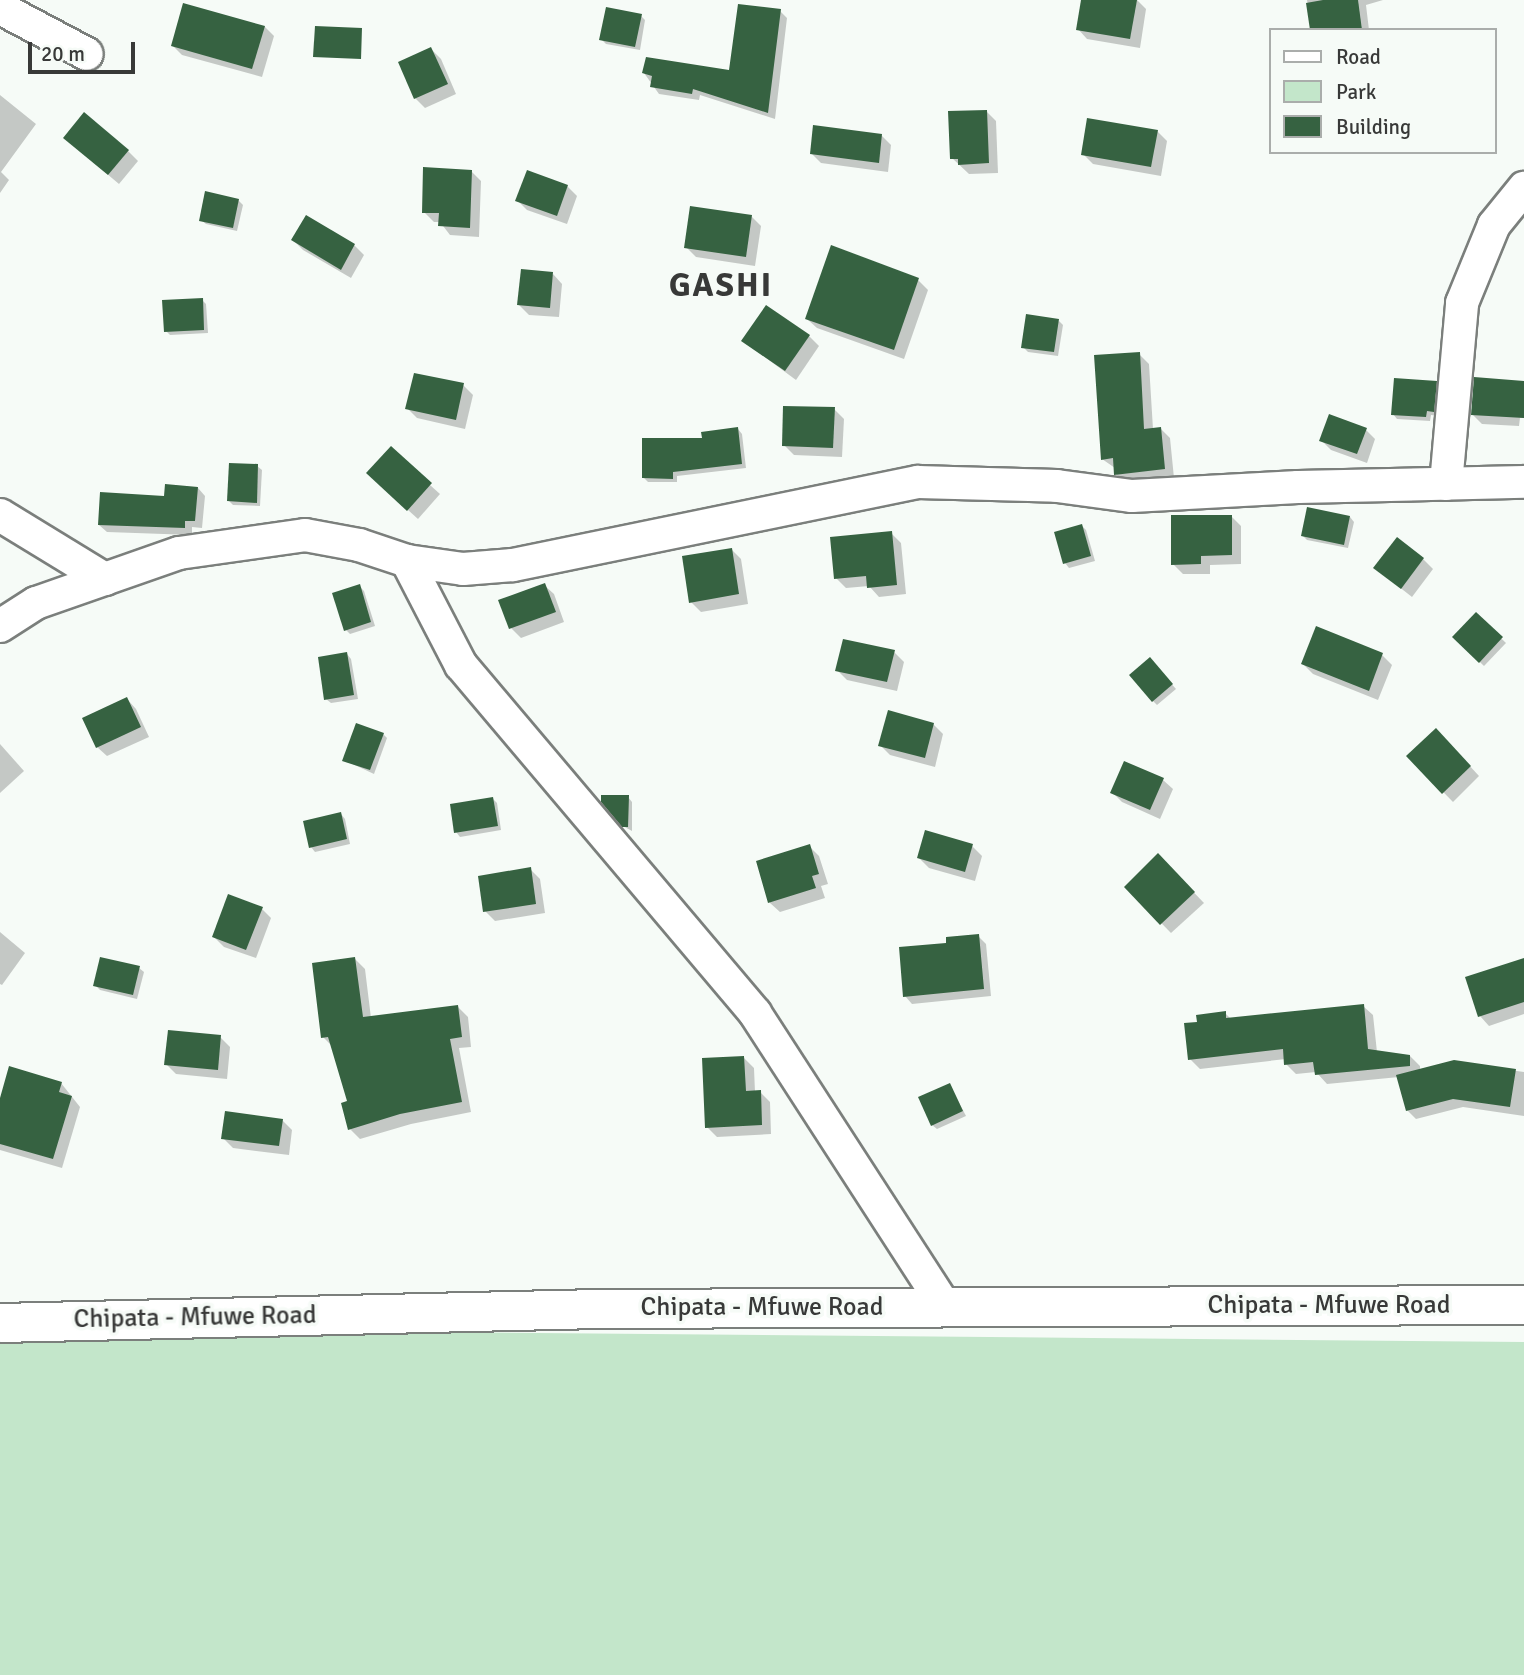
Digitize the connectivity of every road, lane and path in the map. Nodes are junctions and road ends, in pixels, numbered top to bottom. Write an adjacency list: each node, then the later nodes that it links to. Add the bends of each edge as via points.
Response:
1 (0, 8): 2 (street)
2 (87, 54)
3 (1524, 188): 5 (street, via 1494,225 1462,303)
4 (1524, 482): 5 (street)
5 (1446, 484): 7 (street, via 1132,496 1057,486 918,482 513,565 463,569)
6 (0, 515): 8 (street)
7 (407, 561): 8 (street, via 359,545 305,535 179,553); 11 (street, via 461,664 755,1013)
8 (105, 579): 9 (street, via 36,603)
9 (0, 626)
10 (1524, 1306): 11 (main road, Chipata - Mfuwe Road)
11 (945, 1307): 12 (main road, Chipata - Mfuwe Road, via 599,1309)
12 (0, 1323)

